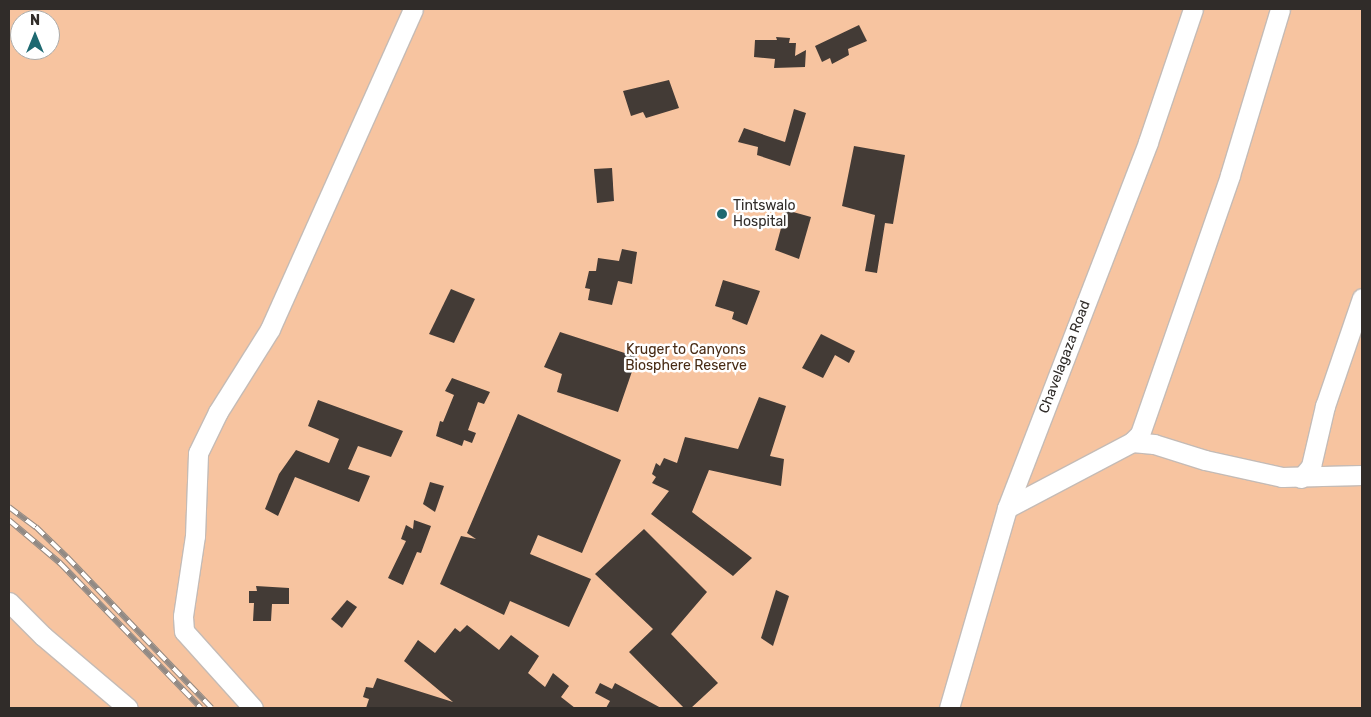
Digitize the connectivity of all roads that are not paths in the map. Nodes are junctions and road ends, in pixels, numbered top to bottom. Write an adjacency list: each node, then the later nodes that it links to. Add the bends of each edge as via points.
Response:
1 (413, 9): 11 (street, via 270,330 218,412 198,453 195,536 183,616 184,631)
2 (1193, 9): 8 (street, Chavelagaza Road, via 1148,142)
3 (1280, 9): 5 (street, via 1230,175 1176,322 1159,384 1145,424)
4 (1362, 298): 7 (street, via 1324,406 1311,466)
5 (1132, 442): 7 (street, via 1154,444 1205,460 1282,477); 8 (street)
6 (1362, 475): 7 (street)
7 (1301, 478)
8 (1007, 508): 12 (street, Chavelagaza Road)
9 (9, 602): 10 (street, via 43,636)
10 (128, 708)
11 (253, 708)
12 (949, 708)

